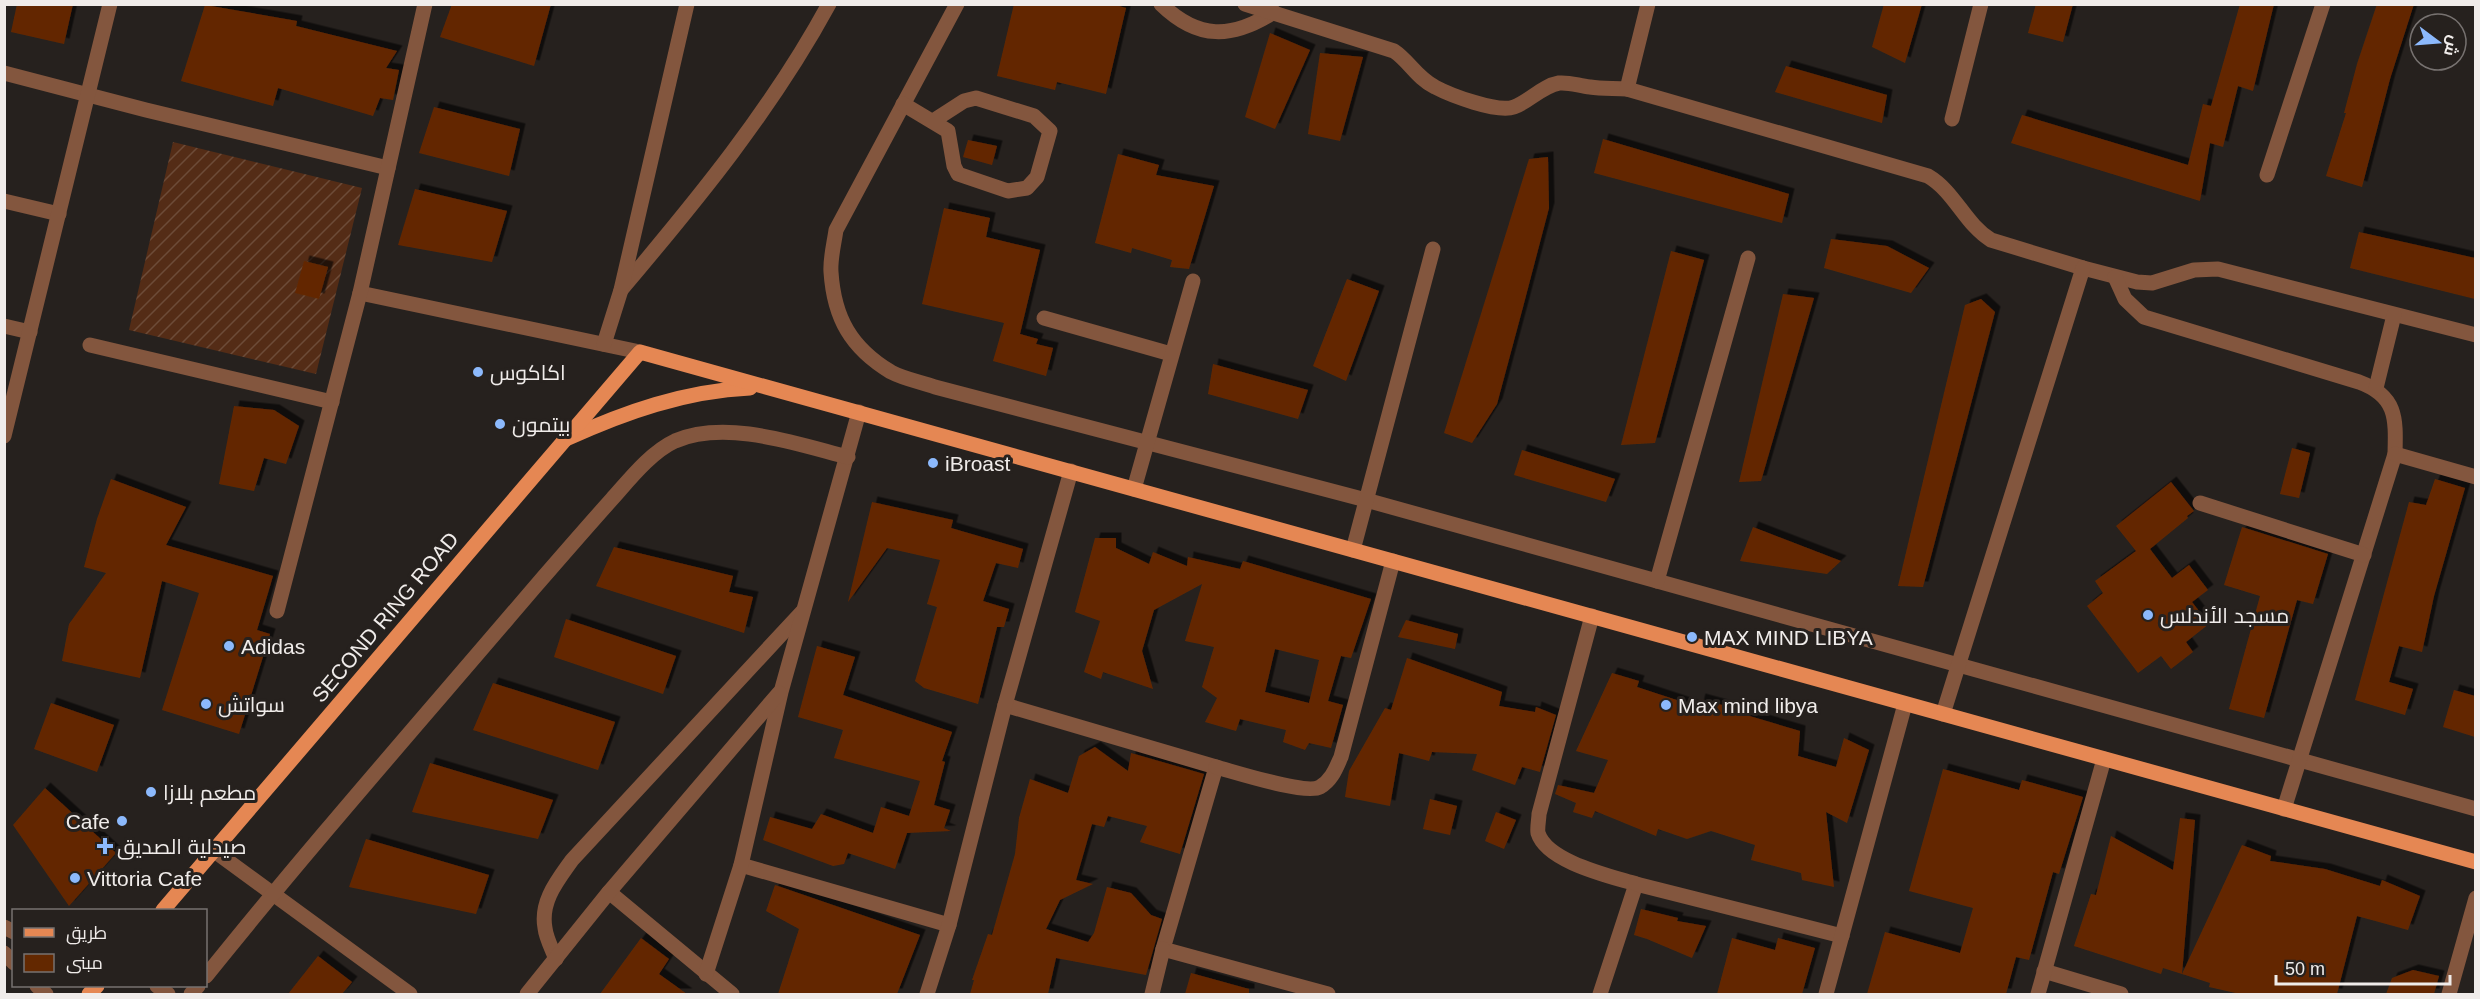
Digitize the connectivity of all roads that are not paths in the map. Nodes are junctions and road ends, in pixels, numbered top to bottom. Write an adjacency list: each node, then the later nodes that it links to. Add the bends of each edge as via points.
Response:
1 (110, 4): 14 (street)
2 (425, 4): 18 (street)
3 (687, 4): 27 (street)
4 (829, 4): 27 (street, via 754,125)
5 (957, 4): 15 (street)
6 (1161, 4): 11 (street, via 1176,19 1199,30 1226,32 1251,26)
7 (1245, 4): 11 (street)
8 (1648, 4): 13 (street)
9 (1982, 4): 16 (street)
10 (2323, 4): 19 (street)
11 (1274, 12): 13 (street, via 1394,51 1434,87 1497,108 1514,107 1561,83)
12 (4, 73): 14 (street)
13 (1627, 89): 24 (street, via 1928,176 1939,182 1976,229 1991,240)
14 (88, 96): 18 (street); 21 (street)
15 (903, 104): 17 (street); 44 (street, via 836,230 831,271 848,334 892,372 935,387)
16 (1952, 119)
17 (933, 121): 17 (street, via 948,131 958,174 1008,190 1028,188 1037,177 1050,131 1034,116 976,98 964,100)
18 (388, 168): 28 (street)
19 (2267, 175)
20 (4, 201): 21 (street)
21 (58, 214): 32 (street)
22 (1433, 249): 50 (street)
23 (1748, 258): 55 (street)
24 (2083, 268): 25 (street); 59 (street)
25 (2115, 277): 29 (street, via 2152,283 2194,270 2218,269); 39 (street, via 2125,299 2144,317)
26 (1193, 281): 37 (street)
27 (621, 290): 34 (street)
28 (360, 293): 34 (street); 40 (street)
29 (2394, 315): 33 (street); 39 (street)
30 (1044, 318): 37 (street)
31 (4, 326): 32 (street)
32 (30, 332): 42 (street)
33 (2475, 335)
34 (604, 344): 36 (street)
35 (90, 345): 40 (street)
36 (640, 352): 38 (main road); 43 (main road, SECOND RING ROAD)
37 (1171, 354): 44 (street)
38 (765, 387): 41 (main road); 43 (main road, via 731,388 655,403)
39 (2376, 388): 45 (street, via 2391,406)
40 (333, 402): 57 (street)
41 (859, 412): 46 (street); 47 (main road)
42 (4, 436)
43 (561, 441): 69 (main road, SECOND RING ROAD)
44 (1146, 442): 49 (street); 50 (street)
45 (2395, 454): 48 (street); 53 (street)
46 (848, 457): 56 (street); 73 (street, via 784,440 706,432 674,442 640,467)
47 (1071, 471): 49 (main road); 62 (street)
48 (2475, 477)
49 (1134, 489): 52 (main road)
50 (1366, 500): 52 (street); 55 (street)
51 (2200, 503): 53 (street)
52 (1353, 550): 54 (main road)
53 (2364, 555): 65 (street)
54 (1393, 561): 58 (main road); 66 (street, via 1333,776 1319,788 1301,789)
55 (1657, 581): 59 (street)
56 (804, 609): 60 (street); 80 (street, via 572,861 551,889 544,927)
57 (277, 611)
58 (1592, 616): 61 (main road); 72 (street, via 1539,814 1538,833 1552,852 1569,862)
59 (1957, 664): 63 (street); 65 (street)
60 (781, 692): 71 (street); 74 (street)
61 (1905, 704): 63 (main road); 78 (street)
62 (1005, 705): 66 (street); 77 (street)
63 (1943, 714): 64 (main road)
64 (2104, 759): 68 (main road); 81 (street)
65 (2301, 761): 67 (street); 68 (street)
66 (1216, 767): 79 (street)
67 (2475, 808)
68 (2284, 809): 70 (main road)
69 (213, 850): 73 (street); 76 (main road, SECOND RING ROAD)
70 (2475, 862)
71 (741, 866): 77 (street); 82 (street)
72 (1636, 884): 78 (street); 90 (street)
73 (273, 892): 83 (street); 84 (street)
74 (609, 892): 80 (street); 82 (street)
75 (2475, 905): 94 (street)
76 (164, 909)
77 (949, 925): 87 (street)
78 (1842, 936): 91 (street)
79 (1162, 950): 88 (street); 89 (street)
80 (556, 959): 85 (street)
81 (2044, 970): 92 (street); 93 (street)
82 (706, 974): 86 (street)
83 (207, 975)
84 (410, 994)
85 (527, 994)
86 (732, 994)
87 (927, 994)
88 (1152, 994)
89 (1328, 994)
90 (1600, 994)
91 (1827, 994)
92 (2038, 994)
93 (2121, 994)
94 (2448, 994)

